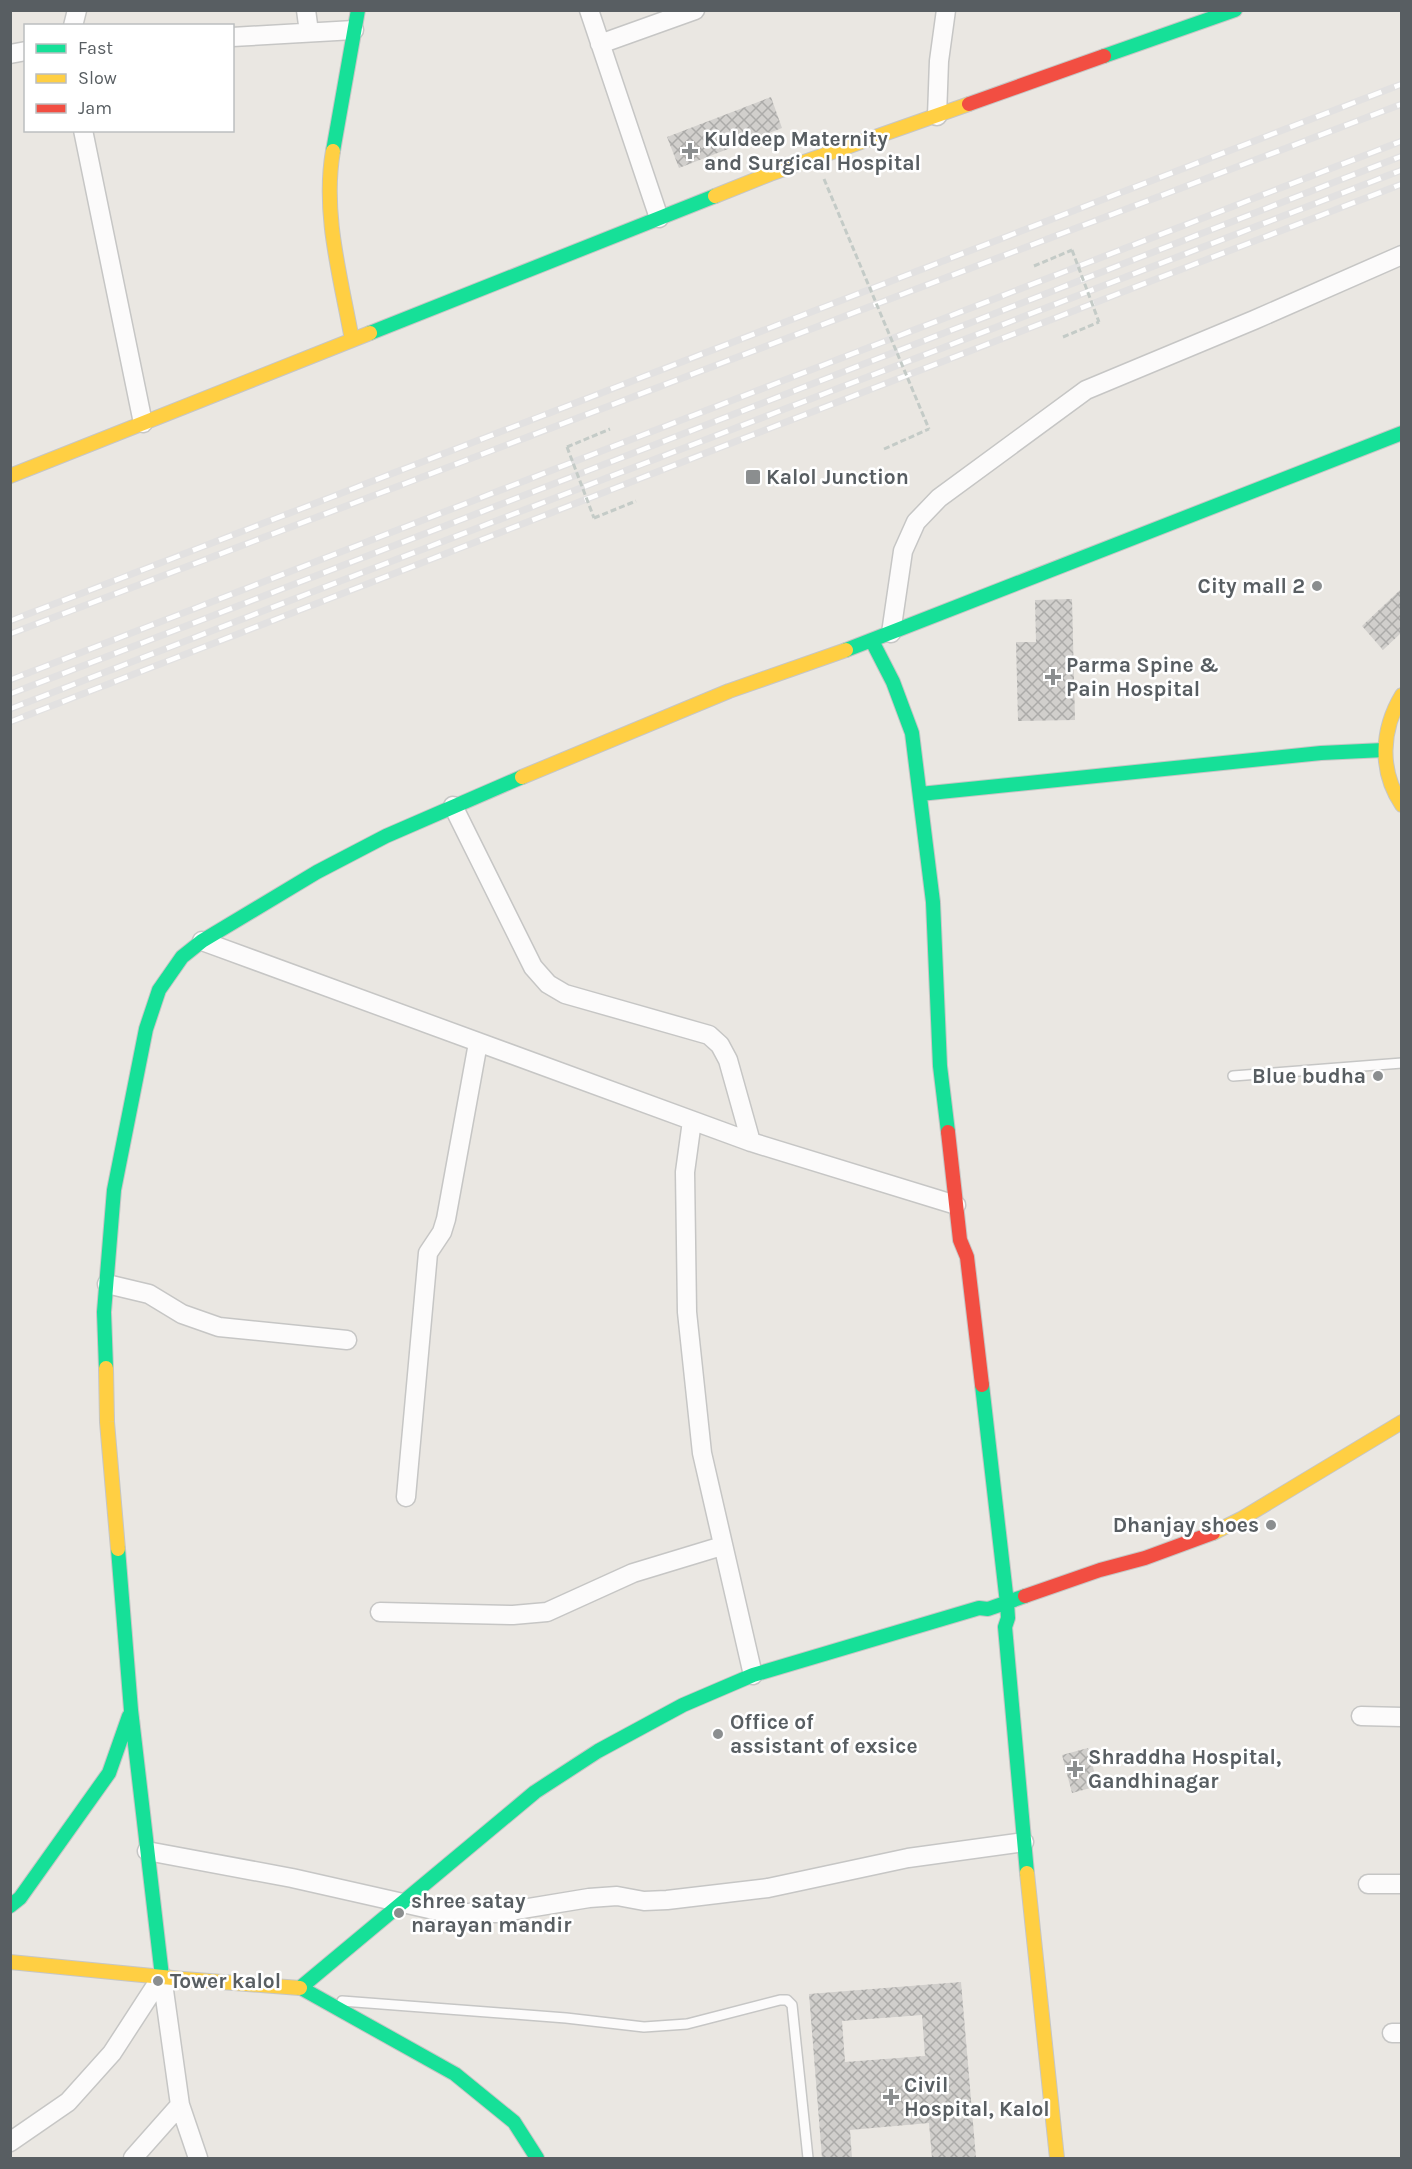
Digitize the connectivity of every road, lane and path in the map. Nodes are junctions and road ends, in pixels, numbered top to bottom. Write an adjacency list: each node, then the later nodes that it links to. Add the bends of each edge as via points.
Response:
1 (306, 10): 8 (street)
2 (358, 10): 7 (street)
3 (589, 10): 10 (street)
4 (695, 10): 10 (street)
5 (946, 10): 11 (street)
6 (1235, 10): 11 (street)
7 (354, 30): 8 (street); 18 (street, via 328,197)
8 (309, 32): 9 (street)
9 (234, 37)
10 (600, 44): 14 (street)
11 (937, 116): 14 (street, via 770,174)
12 (83, 132): 19 (street)
13 (824, 179): 22 (path, bridge, via 929,429)
14 (659, 218): 18 (street)
15 (1401, 255): 25 (street, via 1086,390 939,498 916,522 903,551)
16 (1034, 266): 17 (path, bridge, via 1072,250 1099,322)
17 (1063, 337)
18 (352, 340): 19 (street)
19 (143, 423): 23 (street)
20 (610, 429): 24 (path, bridge, via 567,447 594,518)
21 (1401, 433): 25 (street)
22 (884, 449)
23 (10, 476)
24 (636, 501)
25 (891, 633): 26 (street)
26 (873, 640): 29 (street, via 912,733); 31 (street, via 729,691)
27 (1401, 696): 28 (street, via 1390,716)
28 (1384, 750): 29 (street); 30 (street, via 1388,776)
29 (920, 794): 38 (street, via 933,902 940,1066)
30 (1401, 805)
31 (453, 806): 32 (street, via 317,872); 37 (street, via 533,967 548,984 565,994 709,1035 728,1060)
32 (202, 942): 33 (street); 40 (street, via 169,973 151,1010 114,1190)
33 (478, 1043): 36 (street); 43 (street, via 452,1197 442,1232 428,1253)
34 (1401, 1063): 35 (lane)
35 (1233, 1076)
36 (692, 1121): 37 (street); 45 (street, via 685,1172 687,1312 702,1453)
37 (751, 1142): 38 (street)
38 (956, 1205): 39 (street)
39 (960, 1240): 44 (street, via 955,1258); 47 (street, via 967,1257)
40 (107, 1284): 41 (street, via 149,1294 182,1314 219,1327); 50 (street, via 107,1422)
41 (347, 1340)
42 (1401, 1422): 47 (street, via 1241,1519 1200,1539)
43 (406, 1497)
44 (986, 1538)
45 (722, 1546): 48 (street, via 633,1573 547,1612); 49 (street)
46 (1072, 1565): 47 (street)
47 (999, 1599): 49 (street, via 988,1609 979,1608); 53 (street, via 1008,1618 1005,1627)
48 (380, 1612)
49 (753, 1675): 57 (street, via 683,1705 580,1762 535,1792)
50 (131, 1710): 54 (street); 58 (street, via 109,1773 20,1898)
51 (1360, 1716): 52 (street)
52 (1401, 1717)
53 (1024, 1842): 57 (street, via 909,1858 768,1887 667,1900 589,1898 498,1914 447,1913); 69 (street)
54 (147, 1851): 57 (street); 60 (street)
55 (1368, 1884): 56 (street)
56 (1401, 1884)
57 (404, 1902): 61 (street)
58 (10, 1906)
59 (10, 1962): 60 (street)
60 (162, 1976): 61 (street); 63 (street); 64 (street, via 112,2053 68,2102)
61 (302, 1988): 62 (street)
62 (321, 2000): 67 (street, via 455,2074 514,2122); 68 (lane, via 644,2027 687,2024 787,2000 792,2004)
63 (180, 2104): 65 (street); 66 (street)
64 (10, 2142)
65 (133, 2158)
66 (198, 2158)
67 (537, 2158)
68 (808, 2158)
69 (1057, 2158)

